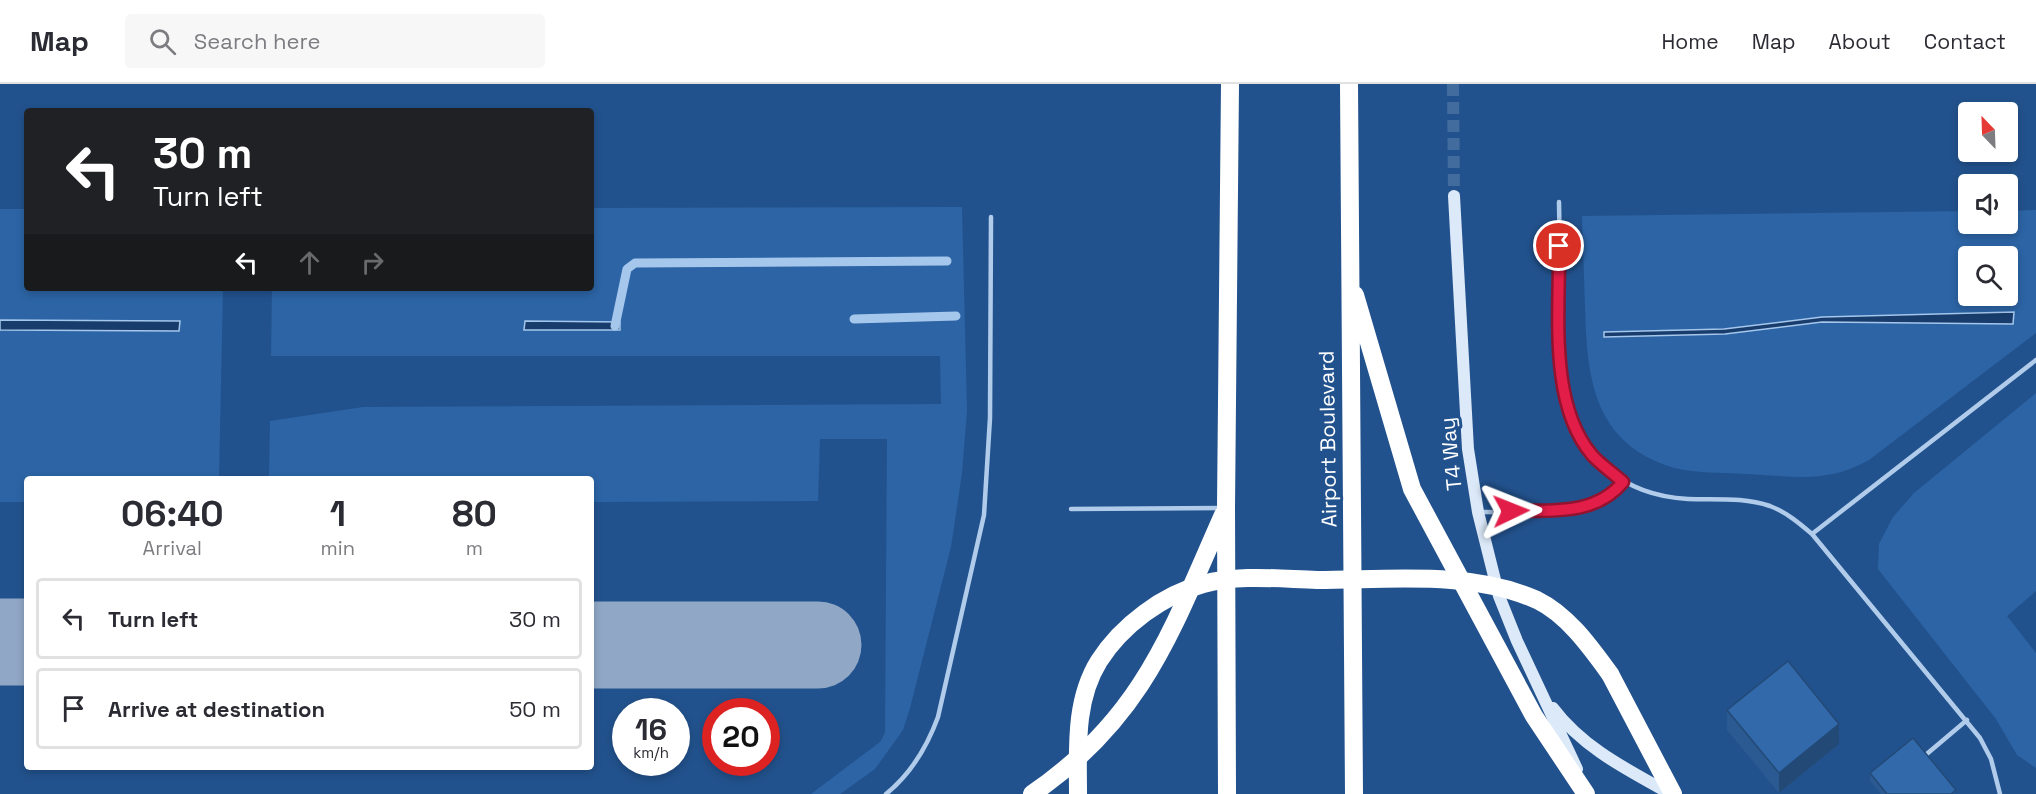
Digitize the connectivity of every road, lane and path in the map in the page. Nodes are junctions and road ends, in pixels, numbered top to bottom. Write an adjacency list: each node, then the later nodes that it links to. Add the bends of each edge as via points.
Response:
1 (1230, 84): 9 (highway)
2 (1349, 84): 6 (highway, Airport Boulevard)
3 (1454, 196): 11 (main road, T4 Way, via 1468,449)
4 (1559, 202): 8 (lane, via 1562,386 1568,412 1592,454)
5 (991, 217): 16 (lane, via 990,418 984,515 939,717 929,744)
6 (1349, 273): 20 (highway, Airport Boulevard); 21 (highway, via 1412,489 1534,716)
7 (2036, 360): 12 (lane)
8 (1623, 482): 11 (lane, via 1605,498 1576,509); 12 (lane, via 1659,496 1754,501 1773,507)
9 (1226, 508): 10 (lane); 17 (highway, via 1167,643 1141,687 1089,750); 19 (highway)
10 (1071, 510)
11 (1478, 512): 13 (main road, T4 Way, via 1499,596)
12 (1812, 534): 14 (lane)
13 (1538, 687): 21 (main road, T4 Way); 22 (main road, via 1586,743)
14 (1966, 720): 15 (lane); 23 (lane, via 1991,759)
15 (1913, 765)
16 (886, 794)
17 (1032, 794)
18 (1078, 794): 22 (highway, bridge, via 1078,725 1099,662 1144,613 1203,584 1244,579 1457,580 1498,586 1539,601 1589,645 1610,674)
19 (1227, 794)
20 (1354, 794)
21 (1588, 794)
22 (1672, 794)
23 (2000, 794)

